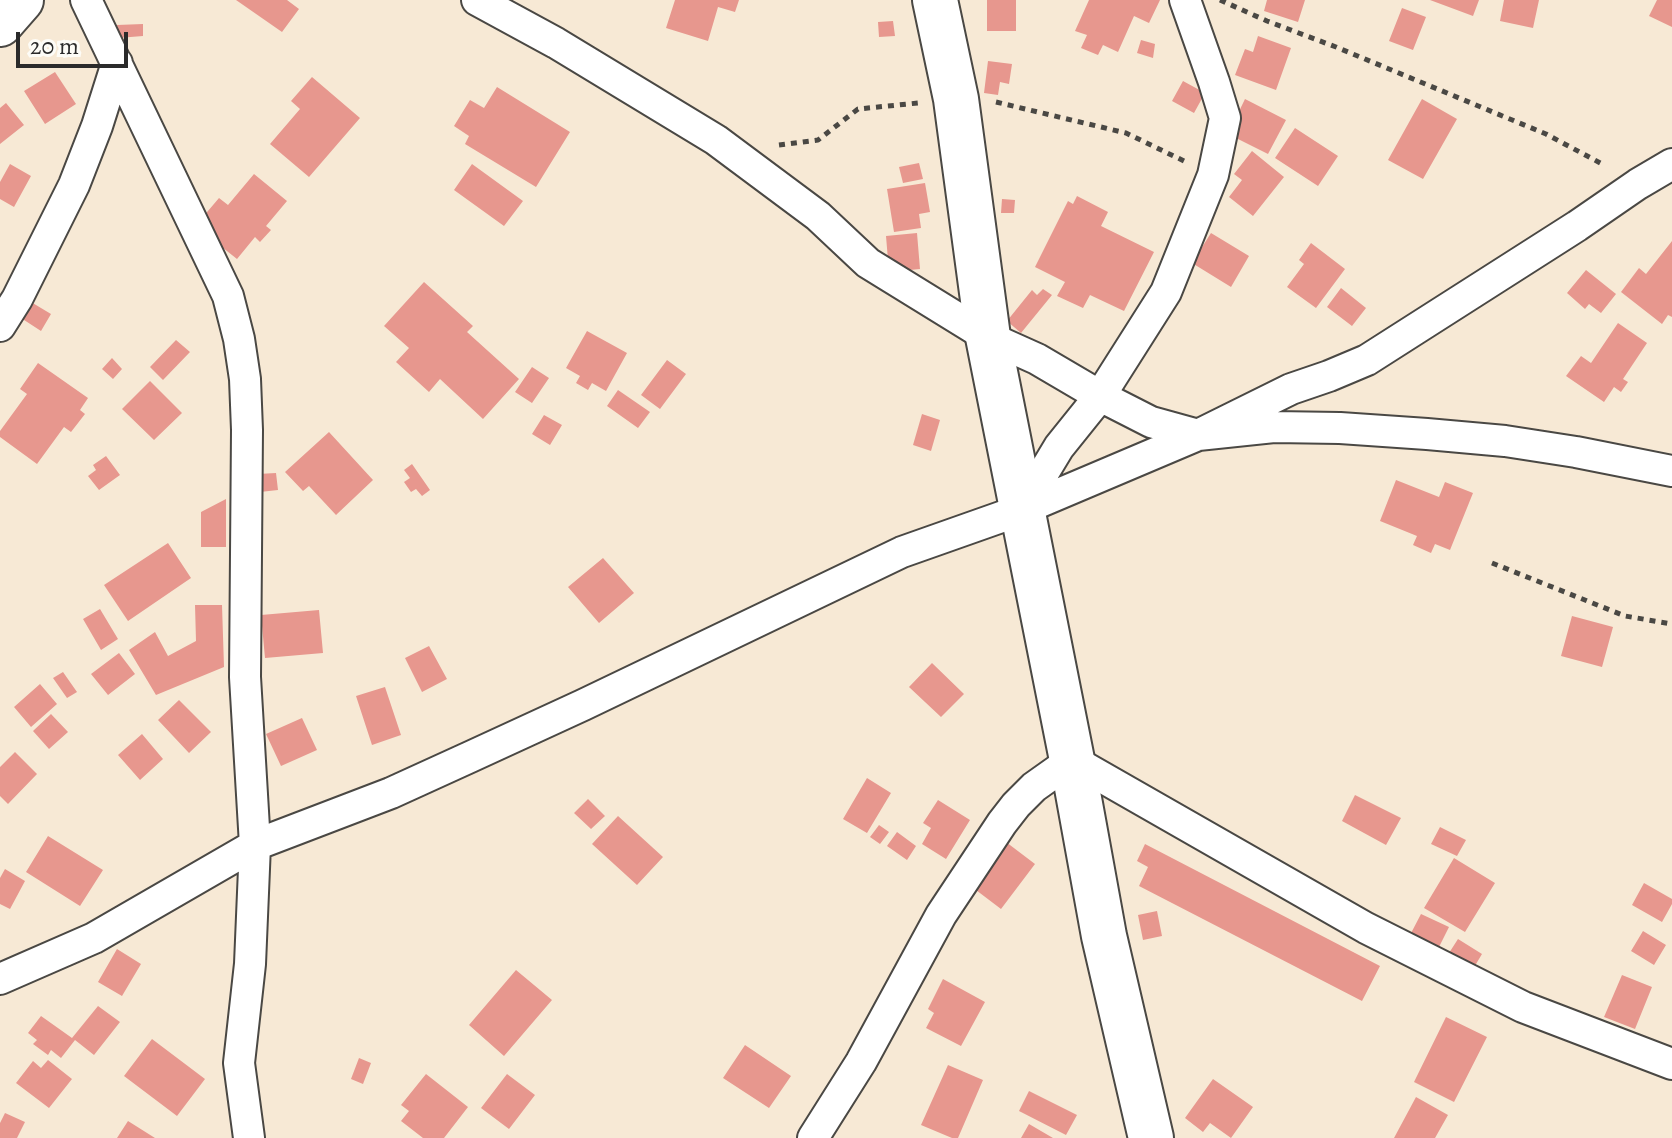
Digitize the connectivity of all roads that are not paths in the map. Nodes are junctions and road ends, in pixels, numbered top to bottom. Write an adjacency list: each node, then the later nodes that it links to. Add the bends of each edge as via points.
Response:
1 (21, 0): 6 (street)
2 (86, 0): 7 (street)
3 (477, 0): 10 (street, via 716,140 818,216 868,263)
4 (935, 0): 10 (street, via 956,99)
5 (1185, 0): 11 (street, via 1225,118 1213,175 1166,292)
6 (0, 24)
7 (117, 63): 9 (street, via 74,185); 16 (street, via 228,296 239,339 247,430 245,677)
8 (1672, 164): 12 (street, via 1367,360 1291,389)
9 (0, 326)
10 (988, 337): 11 (street); 14 (street)
11 (1100, 396): 12 (street, via 1151,422); 14 (street, via 1059,447)
12 (1198, 435): 13 (street, via 1274,427 1427,434 1505,441); 14 (street)
13 (1672, 471)
14 (1021, 510): 15 (street); 16 (street, via 902,552 391,793)
15 (1072, 760): 18 (street, via 1366,928 1523,1007); 20 (street, via 1034,787 1002,823 941,915); 21 (street, via 1104,936)
16 (255, 845): 17 (street, via 94,938); 19 (street, via 239,1063)
17 (0, 979)
18 (1672, 1064)
19 (249, 1138)
20 (813, 1138)
21 (1151, 1138)

